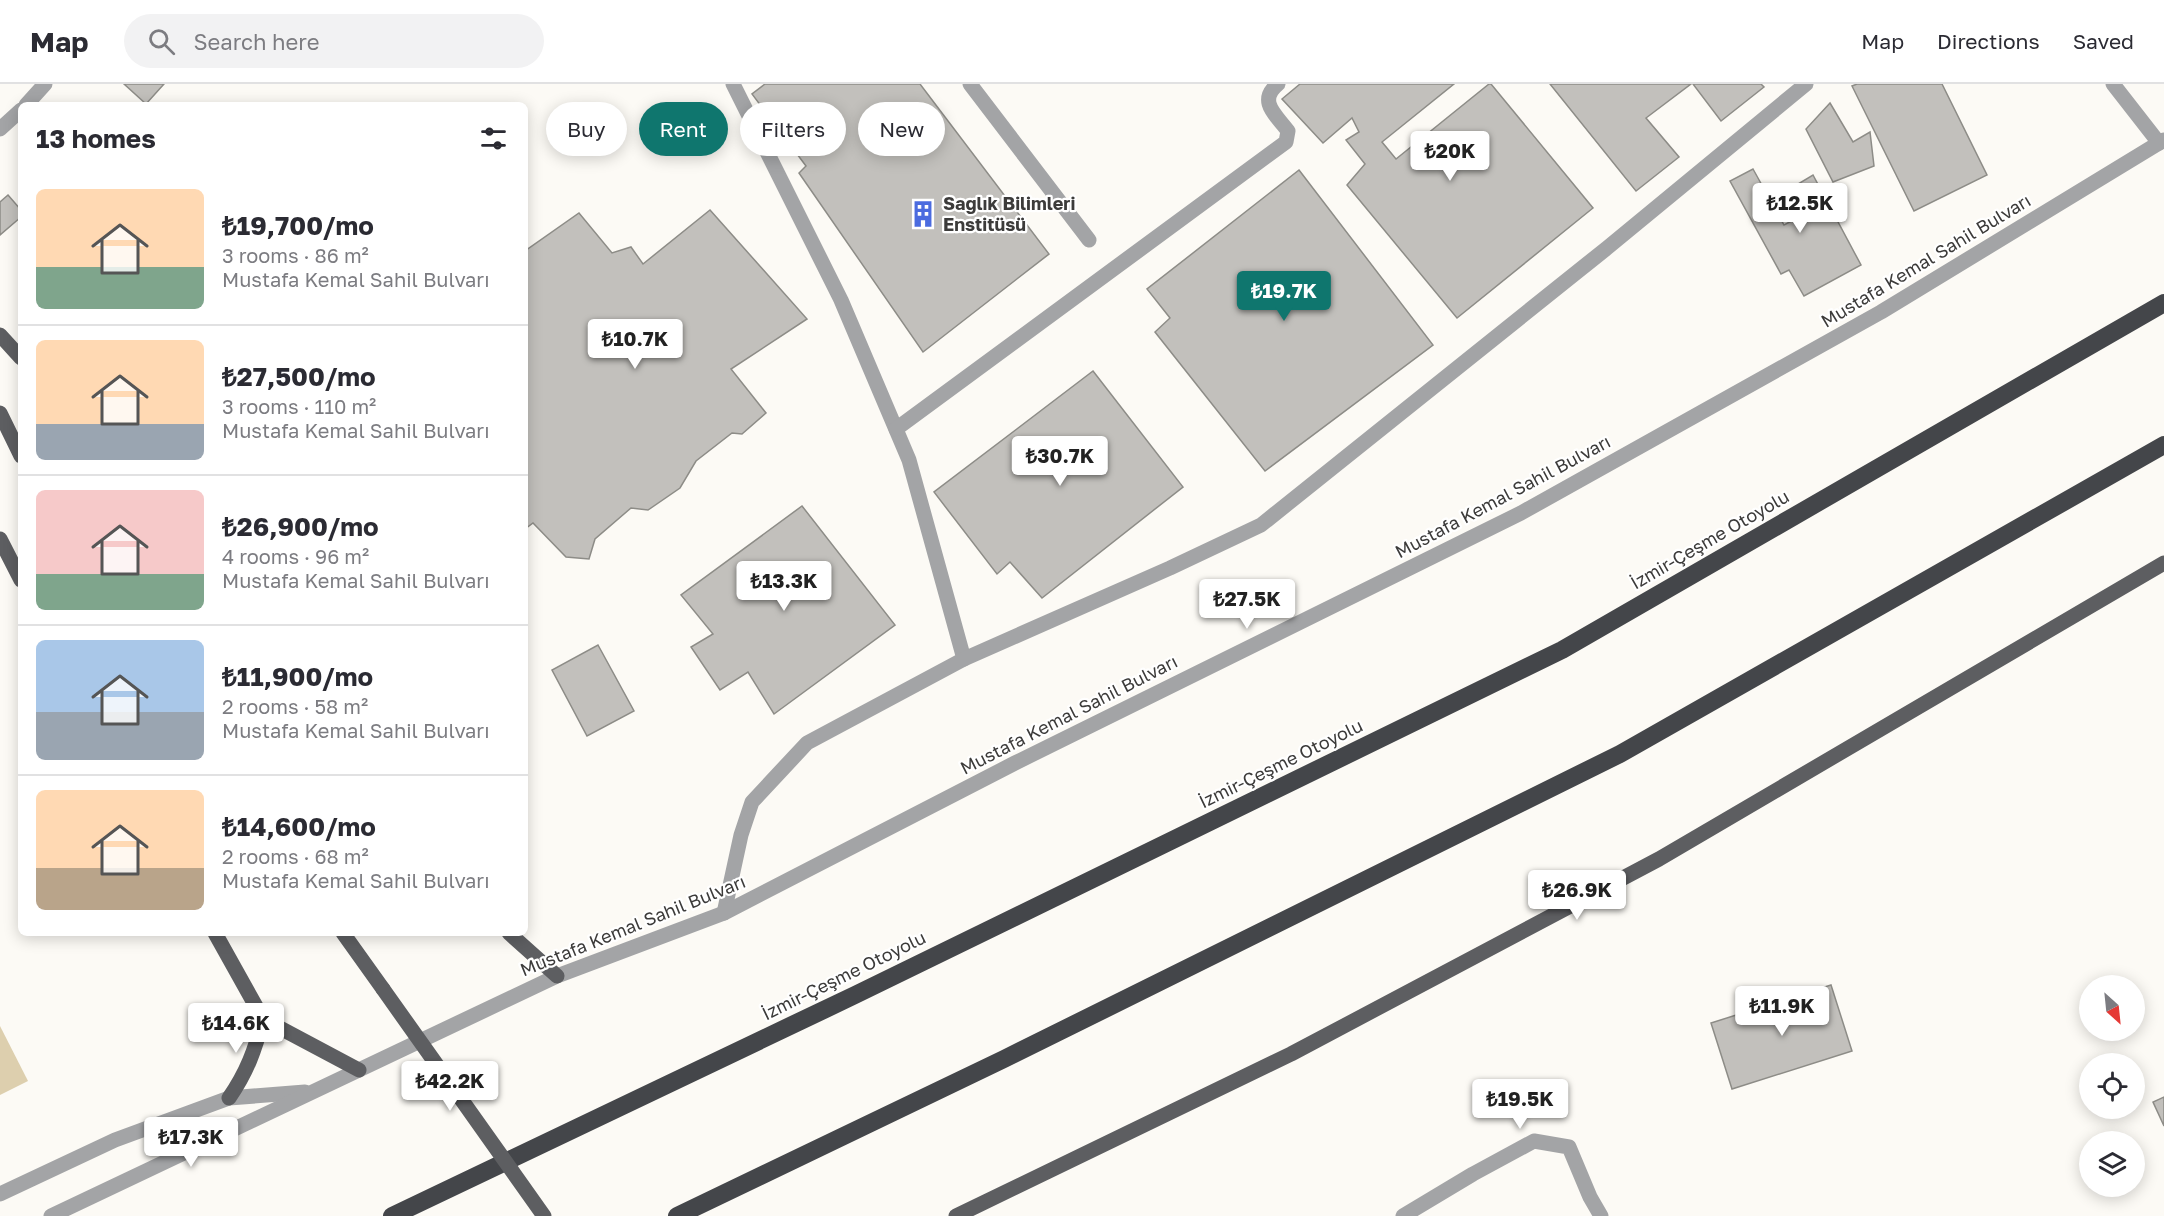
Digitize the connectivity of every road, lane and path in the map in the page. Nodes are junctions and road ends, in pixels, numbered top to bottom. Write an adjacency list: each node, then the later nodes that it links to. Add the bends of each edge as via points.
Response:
1 (45, 84): 7 (street)
2 (733, 84): 16 (street, via 841,300)
3 (970, 84): 11 (street)
4 (1278, 84): 16 (street, via 1268,95 1268,104 1288,131 1286,142)
5 (1806, 84): 24 (street, via 1261,525)
6 (2113, 84): 10 (street)
7 (29, 102)
8 (18, 113): 9 (street)
9 (0, 129)
10 (2161, 142): 25 (street, Mustafa Kemal Sahil Bulvarı, via 1881,312 1521,513 1014,763)
11 (1089, 240)
12 (2164, 303): 36 (highway, İzmir-Çeşme Otoyolu, via 1562,650)
13 (0, 335): 14 (main road)
14 (18, 355)
15 (0, 413): 19 (main road)
16 (896, 429): 24 (street, via 909,460)
17 (0, 434): 20 (main road)
18 (2164, 445): 38 (highway, via 1620,754)
19 (18, 452)
20 (18, 455)
21 (0, 539): 23 (main road)
22 (2164, 563): 39 (main road, via 1648,864 1291,1054)
23 (18, 574)
24 (964, 659): 25 (street, via 807,743 767,784 752,801)
25 (724, 913): 29 (street, Mustafa Kemal Sahil Bulvarı)
26 (217, 936): 30 (main road)
27 (345, 936): 37 (main road, bridge)
28 (512, 936): 29 (main road)
29 (557, 976): 31 (street, Mustafa Kemal Sahil Bulvarı)
30 (262, 1019): 31 (main road); 33 (main road, via 254,1053)
31 (359, 1070): 32 (street, Mustafa Kemal Sahil Bulvarı)
32 (317, 1091): 33 (street, Mustafa Kemal Sahil Bulvarı); 35 (street, Mustafa Kemal Sahil Bulvarı)
33 (229, 1098): 34 (street, Mustafa Kemal Sahil Bulvarı, via 115,1140)
34 (0, 1194)
35 (51, 1216)
36 (392, 1216)
37 (544, 1216)
38 (677, 1216)
39 (956, 1216)
40 (1403, 1216): 41 (street, via 1534,1142 1569,1147)
41 (1601, 1216)

